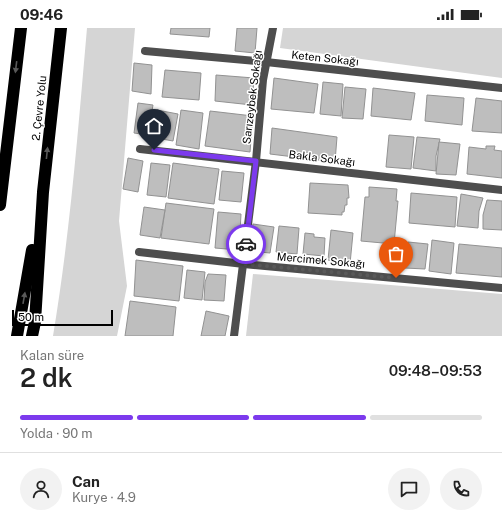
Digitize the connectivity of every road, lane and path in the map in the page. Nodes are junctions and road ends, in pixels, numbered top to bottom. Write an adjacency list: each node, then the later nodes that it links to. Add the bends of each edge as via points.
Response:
1 (21, 28): 9 (highway, one-way to 9)
2 (61, 28): 11 (highway, 2. Çevre Yolu, one-way to 2)
3 (273, 28): 5 (street, Sarızeybek Sokağı)
4 (145, 51): 5 (street, Keten Sokağı)
5 (266, 62): 6 (street, Keten Sokağı); 8 (street, Sarızeybek Sokağı)
6 (502, 88)
7 (140, 149): 8 (street, Bakla Sokağı)
8 (256, 161): 10 (street, Bakla Sokağı); 15 (street, Sarızeybek Sokağı)
9 (2, 185): 12 (highway); 13 (highway)
10 (502, 190)
11 (43, 192): 17 (highway, one-way to 11); 18 (highway)
12 (0, 197)
13 (0, 205)
14 (139, 252): 15 (street, Mercimek Sokağı)
15 (244, 264): 16 (street, Mercimek Sokağı); 19 (street, Sarızeybek Sokağı)
16 (502, 288)
17 (18, 336)
18 (32, 336)
19 (234, 336)

